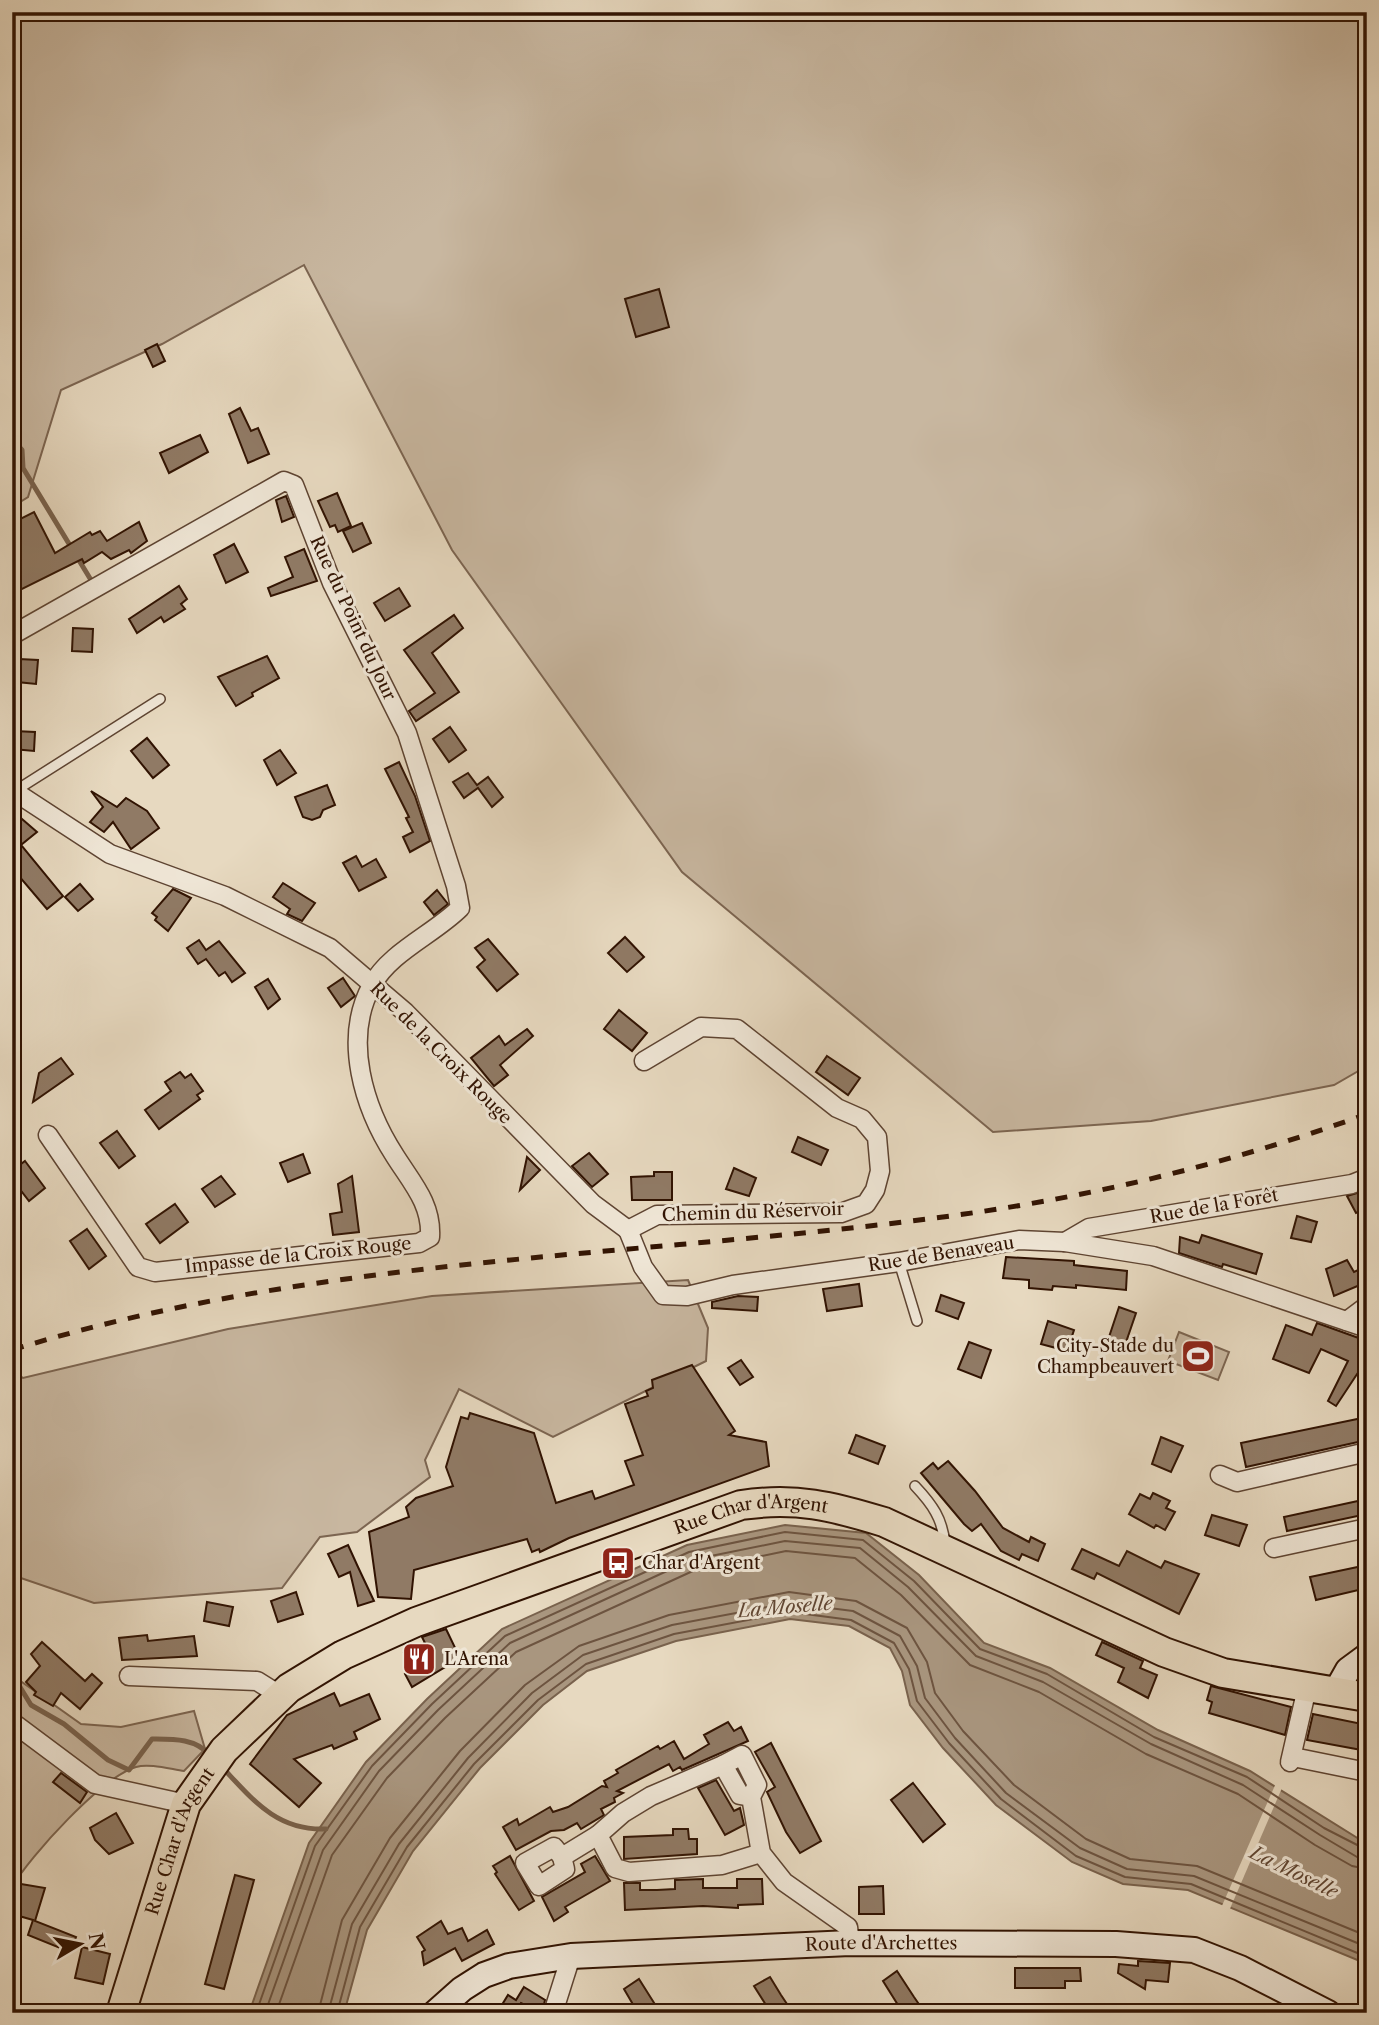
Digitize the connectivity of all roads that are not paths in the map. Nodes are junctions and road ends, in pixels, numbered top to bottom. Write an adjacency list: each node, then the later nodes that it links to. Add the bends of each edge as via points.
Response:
1 (12, 635): 4 (street, Rue du Point du Jour, via 284,481 294,485 332,583 407,733 460,908)
2 (160, 699): 3 (lane)
3 (13, 790): 4 (street, Rue de la Croix Rouge, via 110,854 285,923 330,948)
4 (372, 984): 6 (street, Impasse de la Croix Rouge, via 361,1016 359,1064 369,1110 425,1201 430,1237 419,1243 155,1272 138,1267); 8 (street, Rue de la Croix Rouge, via 593,1204)
5 (644, 1061): 8 (street, Chemin du Réservoir, via 701,1027 737,1029 791,1074 871,1127 877,1137 880,1171 866,1204 841,1213 657,1215)
6 (48, 1135)
7 (1367, 1178): 9 (street, Rue de la Forêt, via 1089,1227)
8 (628, 1230): 10 (street, Rue de Benaveau, via 643,1267 663,1295 687,1296 733,1285)
9 (1065, 1242): 10 (street, Rue de Benaveau, via 1020,1240); 13 (street, Rue de Benaveau, via 1153,1256)
10 (899, 1262): 12 (lane)
11 (1367, 1306): 13 (street)
12 (917, 1321)
13 (1347, 1321): 14 (street, Rue de Benaveau)
14 (1367, 1328)
15 (1367, 1452): 16 (street, via 1237,1482)
16 (1220, 1475)
17 (915, 1486): 20 (lane, via 942,1522)
18 (1367, 1528): 19 (street)
19 (1275, 1548)
20 (944, 1550): 23 (main road, Rue Char d'Argent, via 1164,1652 1223,1673); 25 (main road, Rue Char d'Argent, via 884,1522 822,1504 771,1501 741,1505 416,1622 342,1655)
21 (1367, 1656): 24 (street, via 1349,1670)
22 (129, 1676): 25 (street, via 257,1681)
23 (1307, 1688): 24 (main road, Rue Char d'Argent); 28 (street, via 1291,1759)
24 (1335, 1693): 26 (main road, Rue Char d'Argent)
25 (281, 1696): 29 (main road, Rue Char d'Argent, via 225,1750)
26 (1367, 1697)
27 (12, 1722): 29 (street, via 95,1784)
28 (1367, 1772)
29 (186, 1804): 35 (main road, Rue Char d'Argent)
30 (598, 1835): 31 (street, via 615,1867 629,1872 722,1865); 31 (street, via 651,1796 723,1765 740,1796 751,1797); 32 (street)
31 (761, 1853): 33 (street, via 784,1882 848,1927)
32 (562, 1857)
33 (850, 1942): 34 (street, Route d'Archettes); 38 (street, Route d'Archettes, via 1182,1948 1240,1968)
34 (571, 1956): 36 (street, Route d'Archettes, via 484,1975); 37 (street)
35 (121, 2013)
36 (435, 2013)
37 (553, 2013)
38 (1328, 2013)

